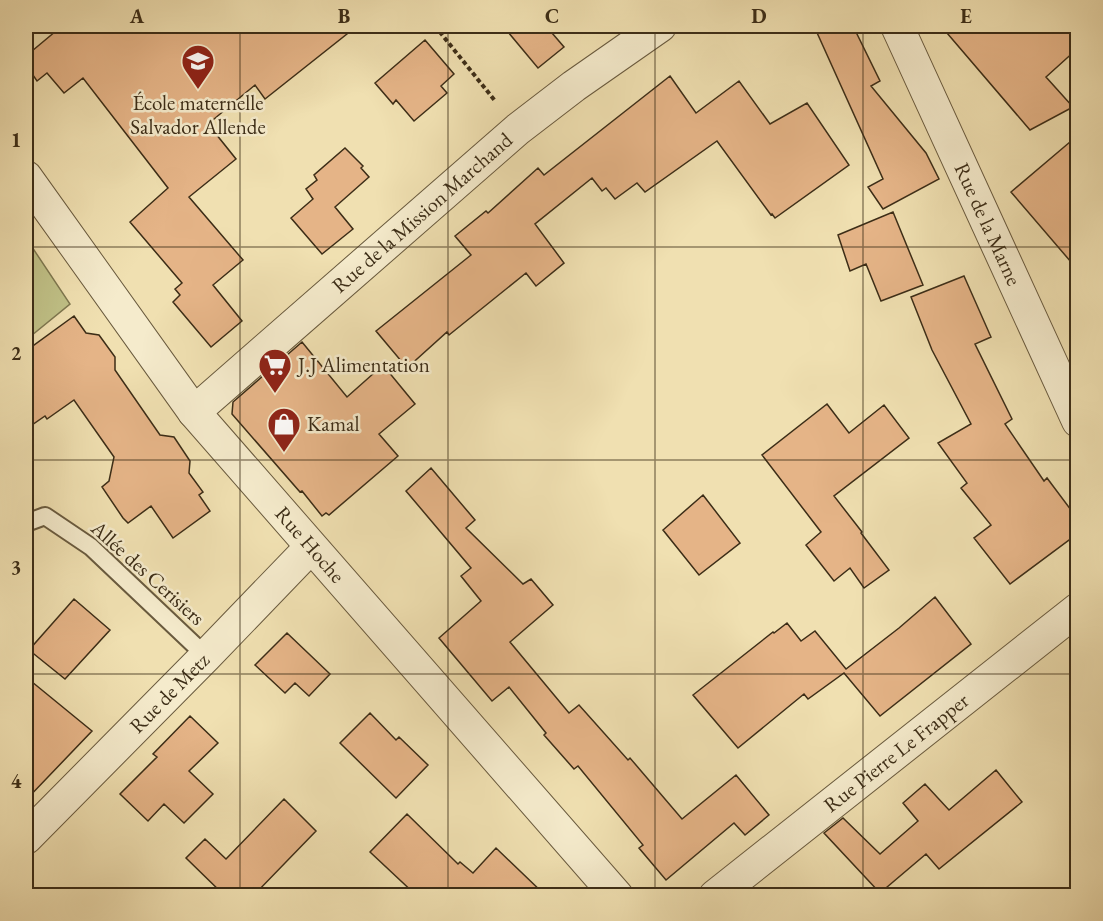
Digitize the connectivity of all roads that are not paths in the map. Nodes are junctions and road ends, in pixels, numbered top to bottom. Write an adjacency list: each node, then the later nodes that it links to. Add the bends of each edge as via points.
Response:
1 (660, 26): 4 (street, Rue de la Mission Marchand, via 518,129)
2 (897, 26): 5 (street, Rue de la Marne)
3 (26, 177): 4 (street, Rue Hoche)
4 (194, 412): 7 (street, Rue Hoche)
5 (1077, 421)
6 (26, 523): 9 (lane, Allée des Cerisiers, via 45,516 91,547)
7 (311, 547): 9 (street, Rue de Metz); 11 (street, Rue Hoche)
8 (1077, 609): 12 (street, Rue Pierre Le Frapper)
9 (206, 656): 10 (street, Rue de Metz)
10 (26, 838)
11 (617, 896)
12 (715, 896)

